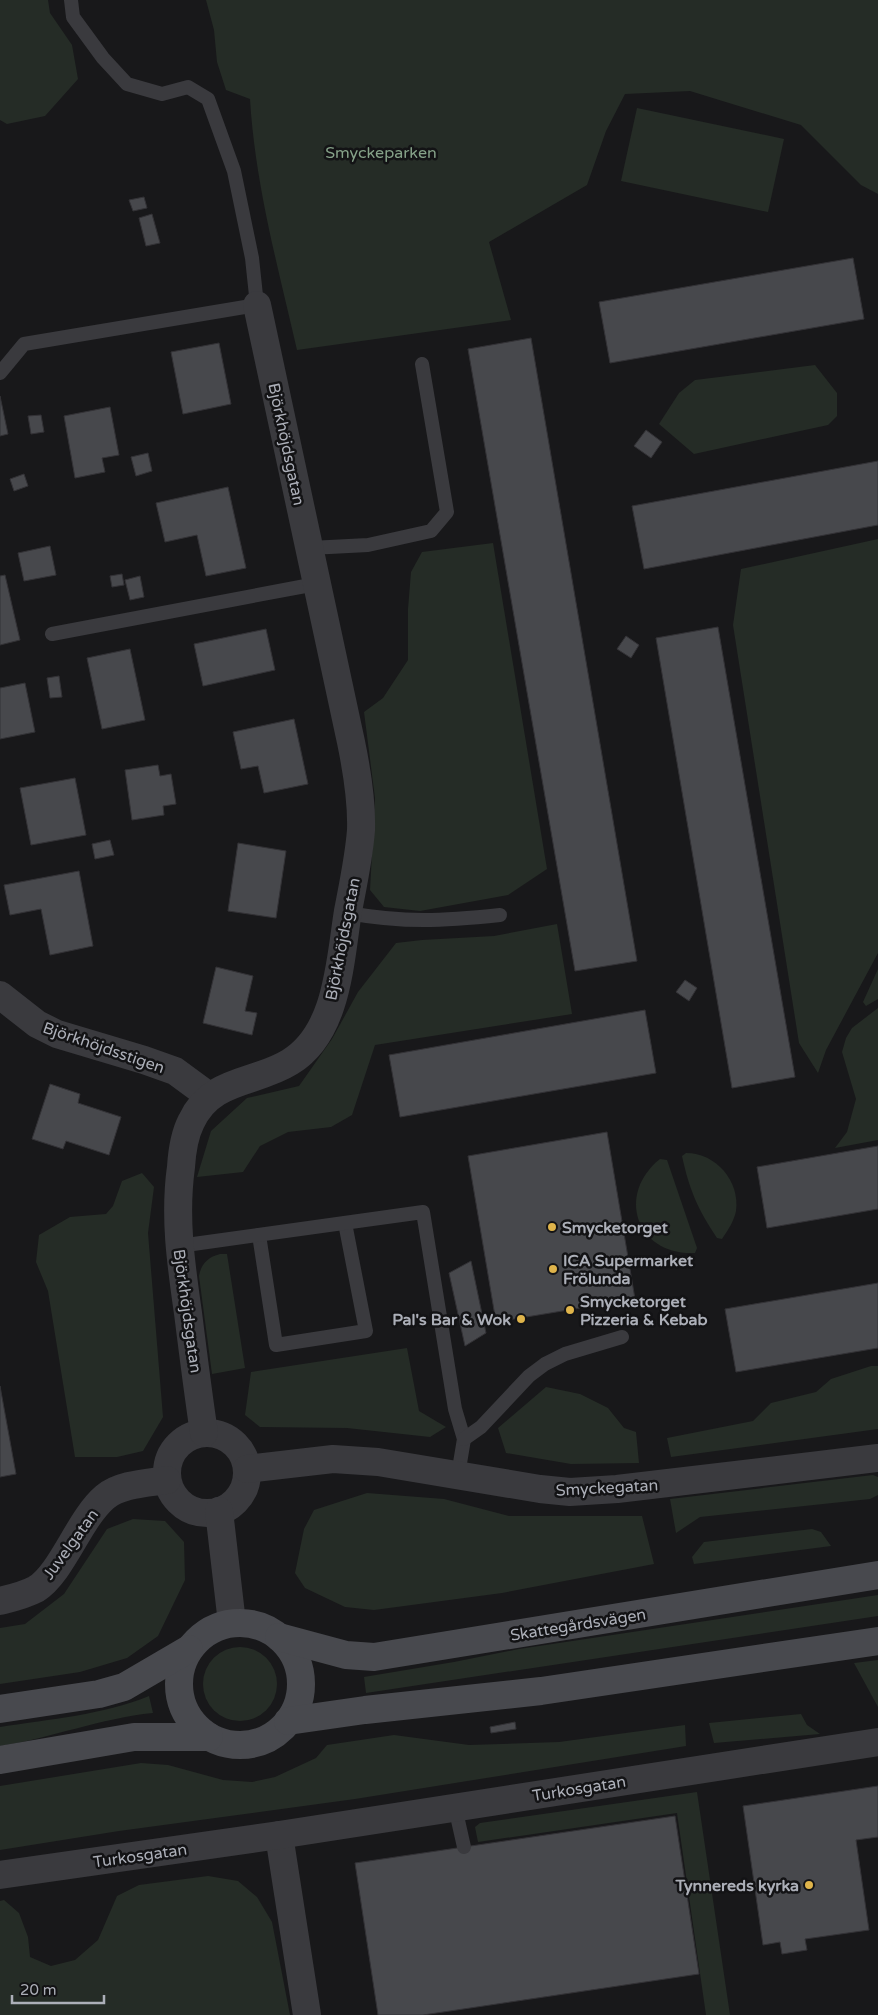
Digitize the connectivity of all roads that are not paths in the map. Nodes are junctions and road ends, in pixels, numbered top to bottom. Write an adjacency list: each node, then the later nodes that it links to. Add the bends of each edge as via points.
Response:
1 (71, 0): 2 (lane, via 73,17 127,84 162,94 188,87 208,99 234,171 252,258)
2 (257, 305): 4 (lane, via 24,344); 5 (street, Björkhöjdsgatan)
3 (422, 364): 5 (lane, via 447,512 432,532 368,545)
4 (0, 373)
5 (310, 548): 6 (street, Björkhöjdsgatan)
6 (316, 584): 7 (lane); 8 (street, Björkhöjdsgatan, via 359,781 361,831)
7 (52, 634)
8 (348, 913): 9 (lane, via 384,920 413,921); 11 (street, Björkhöjdsgatan, via 333,999 319,1033 304,1052 290,1062)
9 (500, 915)
10 (0, 995): 11 (street, Björkhöjdsstigen, via 37,1024 57,1034 175,1071)
11 (209, 1096): 14 (street, Björkhöjdsgatan, via 190,1123 184,1143 178,1187)
12 (345, 1223): 13 (lane); 13 (lane, via 366,1331 276,1345); 17 (lane, via 423,1212 454,1408)
13 (259, 1235): 14 (lane)
14 (179, 1246): 16 (street, Björkhöjdsgatan)
15 (622, 1337): 17 (lane, via 545,1364 529,1376 481,1428)
16 (204, 1433): 19 (street, via 219,1435 233,1442 243,1454); 21 (street, via 188,1438 175,1448 168,1463)
17 (464, 1439): 20 (lane)
18 (878, 1458): 20 (street, Smyckegatan, via 570,1492)
19 (247, 1469): 20 (street, Smyckegatan, via 333,1459 378,1462); 22 (street, via 241,1495)
20 (458, 1475)
21 (167, 1480): 22 (street, via 174,1496 186,1508 202,1513); 24 (street, Juvelgatan, via 120,1488 105,1496 86,1519 52,1573 37,1588)
22 (219, 1511): 25 (street)
23 (878, 1575): 26 (street, Skattegårdsvägen, via 374,1657 346,1655)
24 (0, 1601)
25 (232, 1623): 26 (street, Skattegårdsvägen, via 257,1625); 28 (street, Skattegårdsvägen, via 212,1629)
26 (279, 1637): 30 (street, Skattegårdsvägen, via 300,1671 299,1698)
27 (878, 1640): 30 (street, via 541,1691)
28 (189, 1649): 29 (street, Skattegårdsvägen, via 124,1687 99,1694); 31 (street, Skattegårdsvägen, via 179,1672 180,1697 190,1720)
29 (0, 1709)
30 (288, 1721): 31 (street, Skattegårdsvägen, via 272,1736 252,1744 229,1745)
31 (209, 1737): 33 (street, Skattegårdsvägen, via 134,1736)
32 (878, 1742): 34 (street, Turkosgatan)
33 (0, 1760)
34 (455, 1807): 35 (street, Turkosgatan); 36 (lane)
35 (280, 1835): 37 (street, Turkosgatan); 38 (street)
36 (464, 1847)
37 (0, 1875)
38 (307, 2015)

